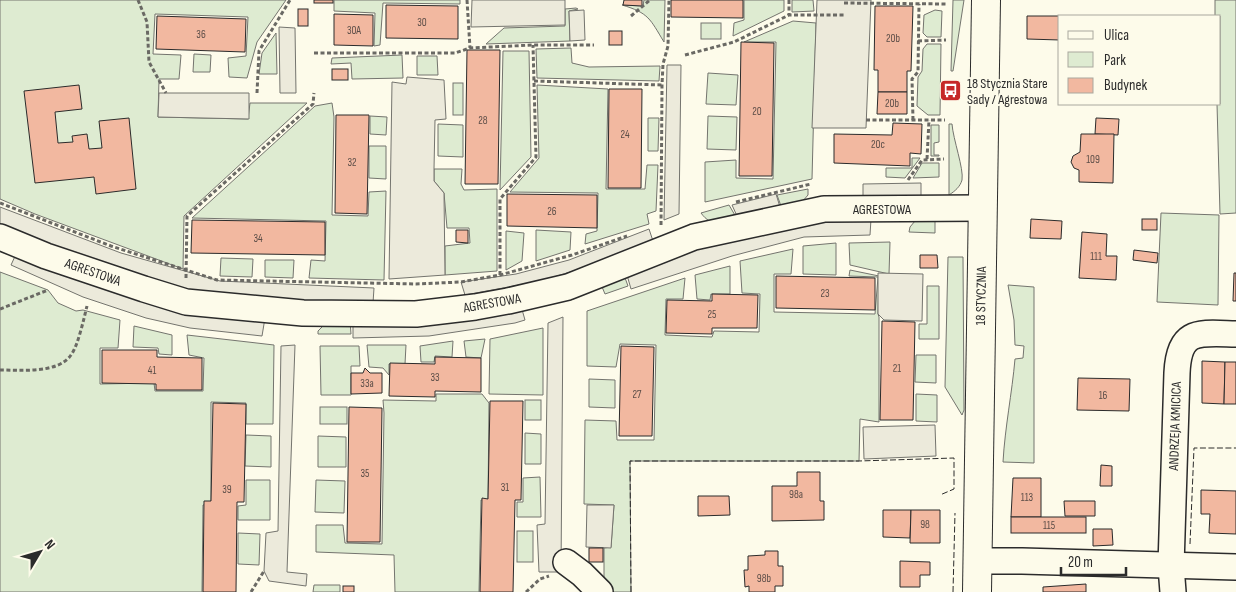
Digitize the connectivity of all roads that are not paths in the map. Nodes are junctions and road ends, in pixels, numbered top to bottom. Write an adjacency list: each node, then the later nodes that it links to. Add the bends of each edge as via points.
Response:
1 (986, 0): 2 (main road, 18 STYCZNIA)
2 (982, 208): 3 (street, AGRESTOWA, via 824,209 694,237 568,287 475,307 416,314 303,313 186,302 46,256); 5 (main road, 18 STYCZNIA)
3 (0, 237)
4 (1236, 334): 7 (street, ANDRZEJA KMICICA, via 1199,334 1182,344 1179,351)
5 (978, 561): 7 (street); 10 (main road, 18 STYCZNIA)
6 (566, 562): 9 (street)
7 (1170, 566): 8 (street); 11 (street, ANDRZEJA KMICICA)
8 (1236, 568)
9 (600, 592)
10 (977, 592)
11 (1173, 592)

